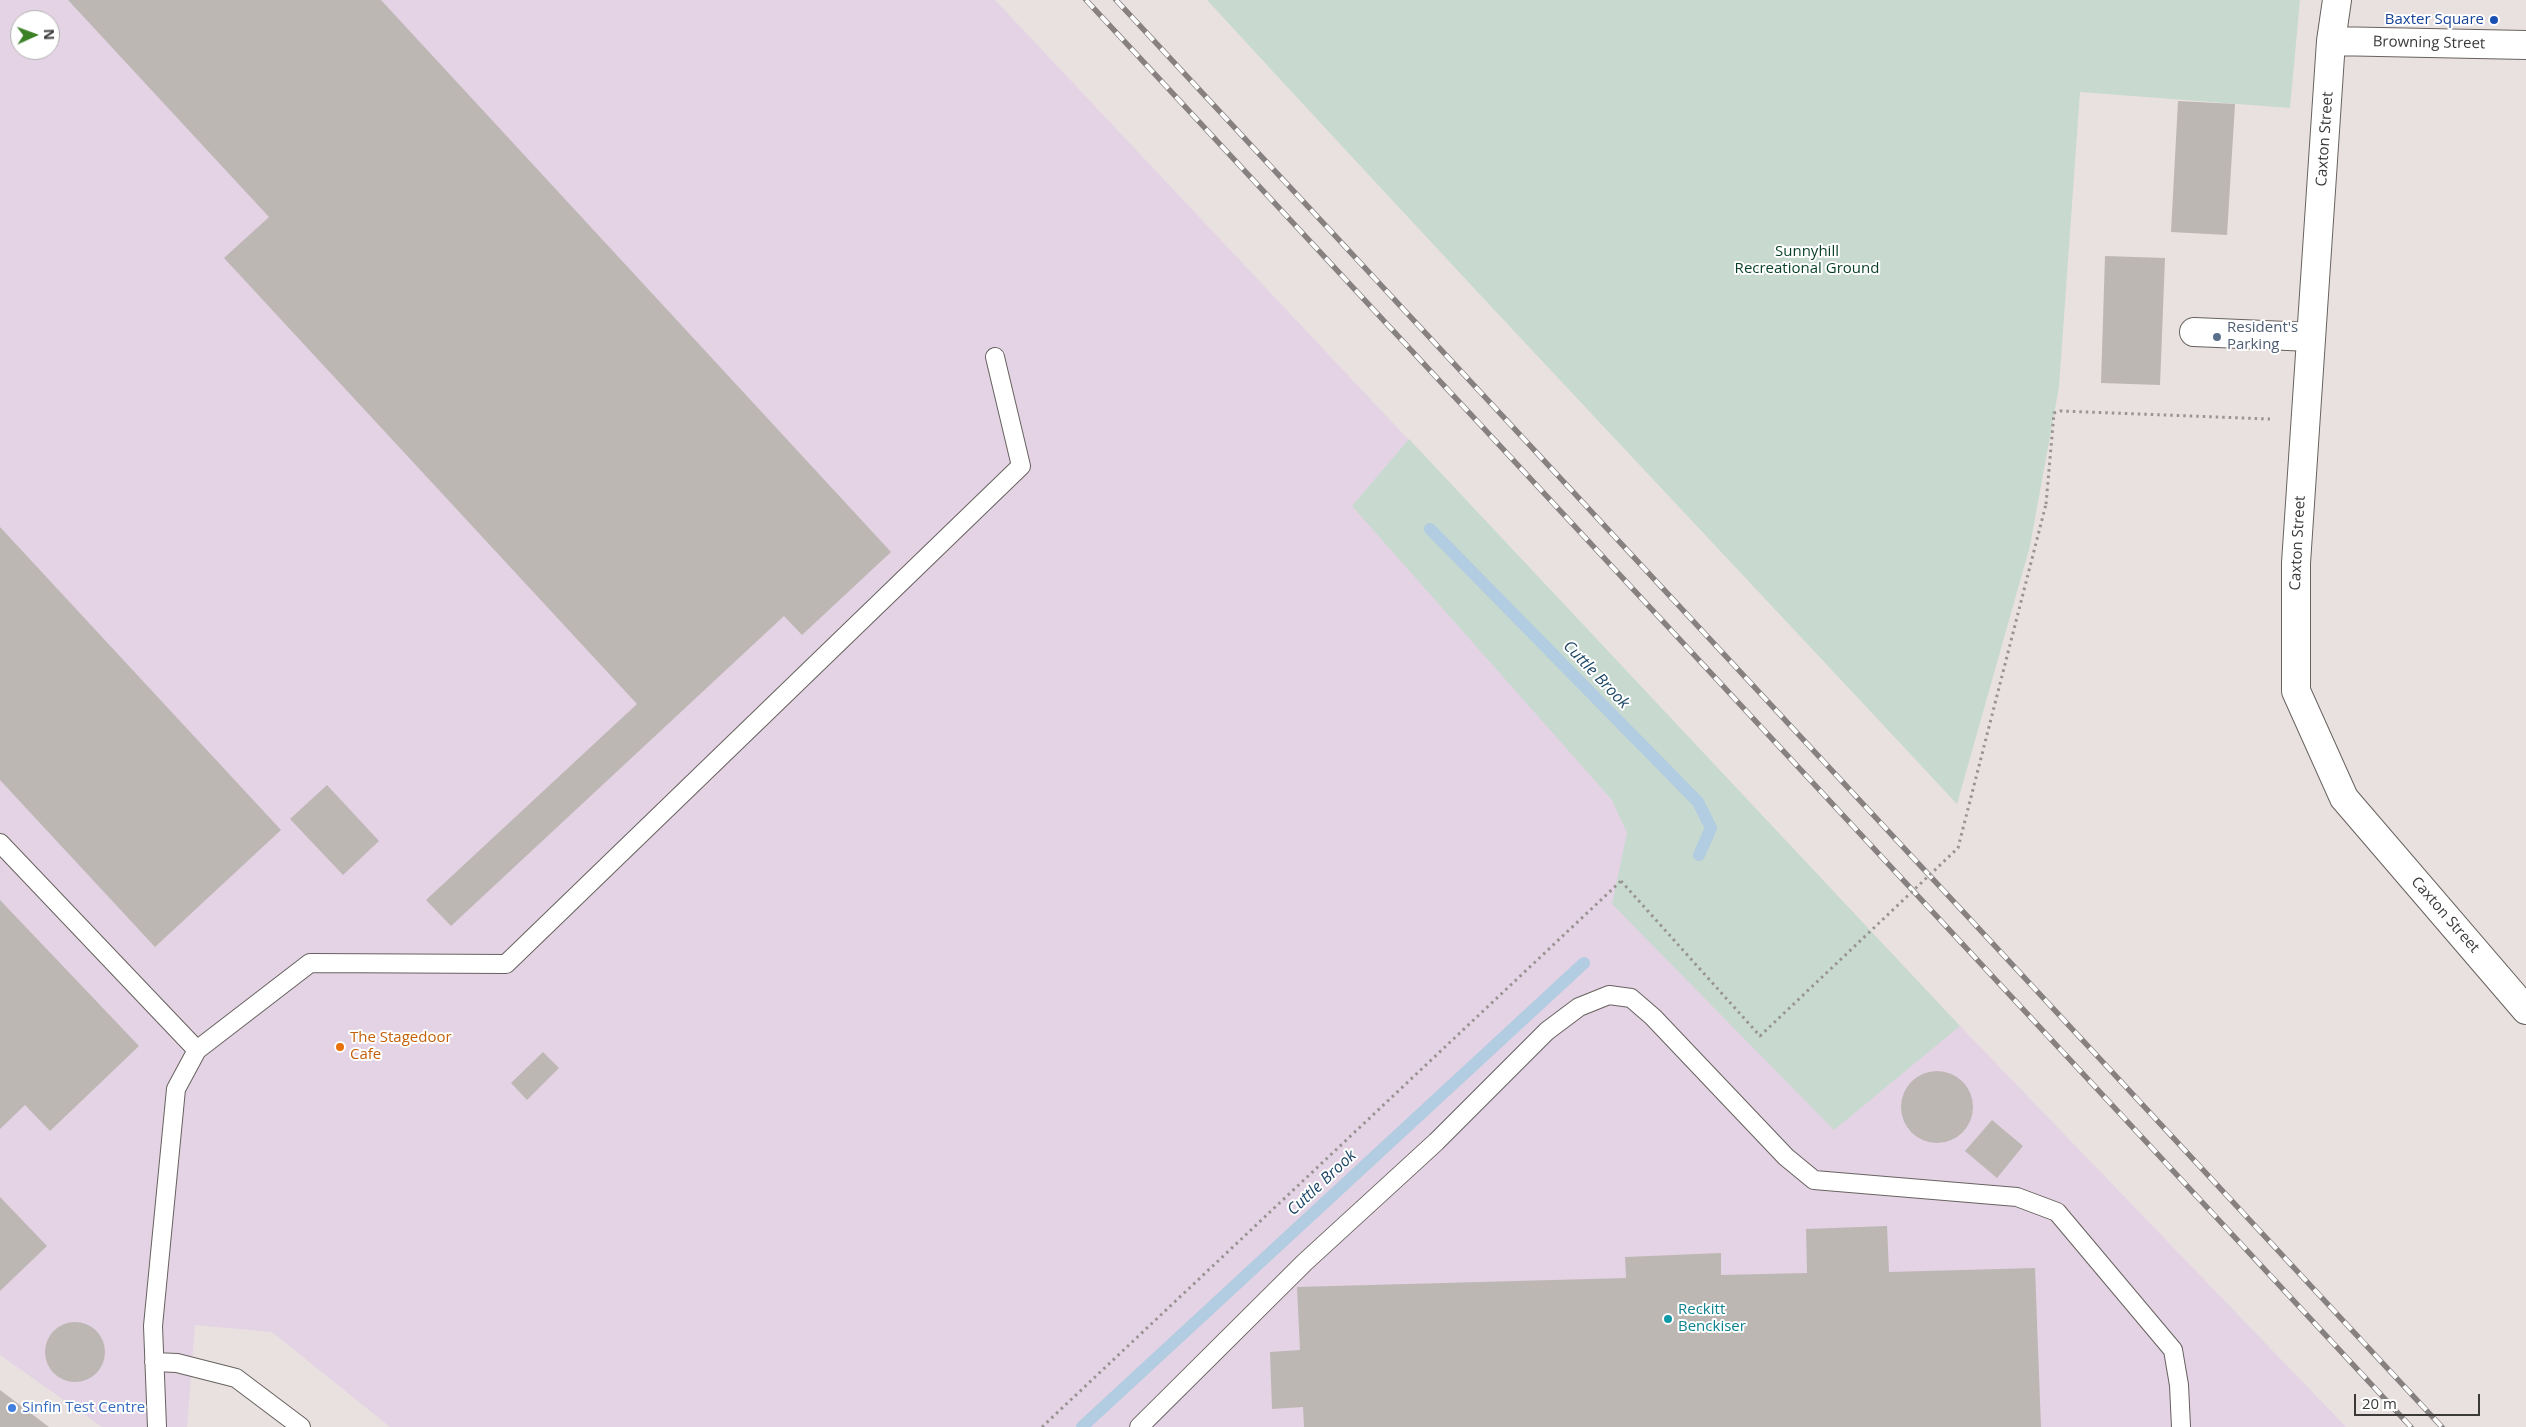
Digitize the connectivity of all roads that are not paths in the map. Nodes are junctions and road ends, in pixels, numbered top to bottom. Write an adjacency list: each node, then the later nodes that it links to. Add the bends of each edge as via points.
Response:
1 (2337, 0): 2 (street, Caxton Street)
2 (2331, 41): 3 (street, Browning Street); 5 (street, Caxton Street)
3 (2526, 45)
4 (2194, 332): 5 (street)
5 (2311, 337): 8 (street, Caxton Street, via 2296,563 2296,691 2344,798)
6 (994, 357): 9 (lane, via 1022,466 506,964 310,963)
7 (0, 843): 9 (lane)
8 (2526, 1010)
9 (197, 1050): 10 (lane, via 176,1089 153,1326)
10 (154, 1362): 11 (lane); 12 (lane, via 177,1363 236,1378)
11 (157, 1427)
12 (301, 1427)
13 (1139, 1427): 14 (lane, via 1547,1031 1580,1007 1609,995 1631,998 1653,1017 1786,1157 1814,1180 2017,1198 2057,1212 2173,1350)
14 (2181, 1427)

